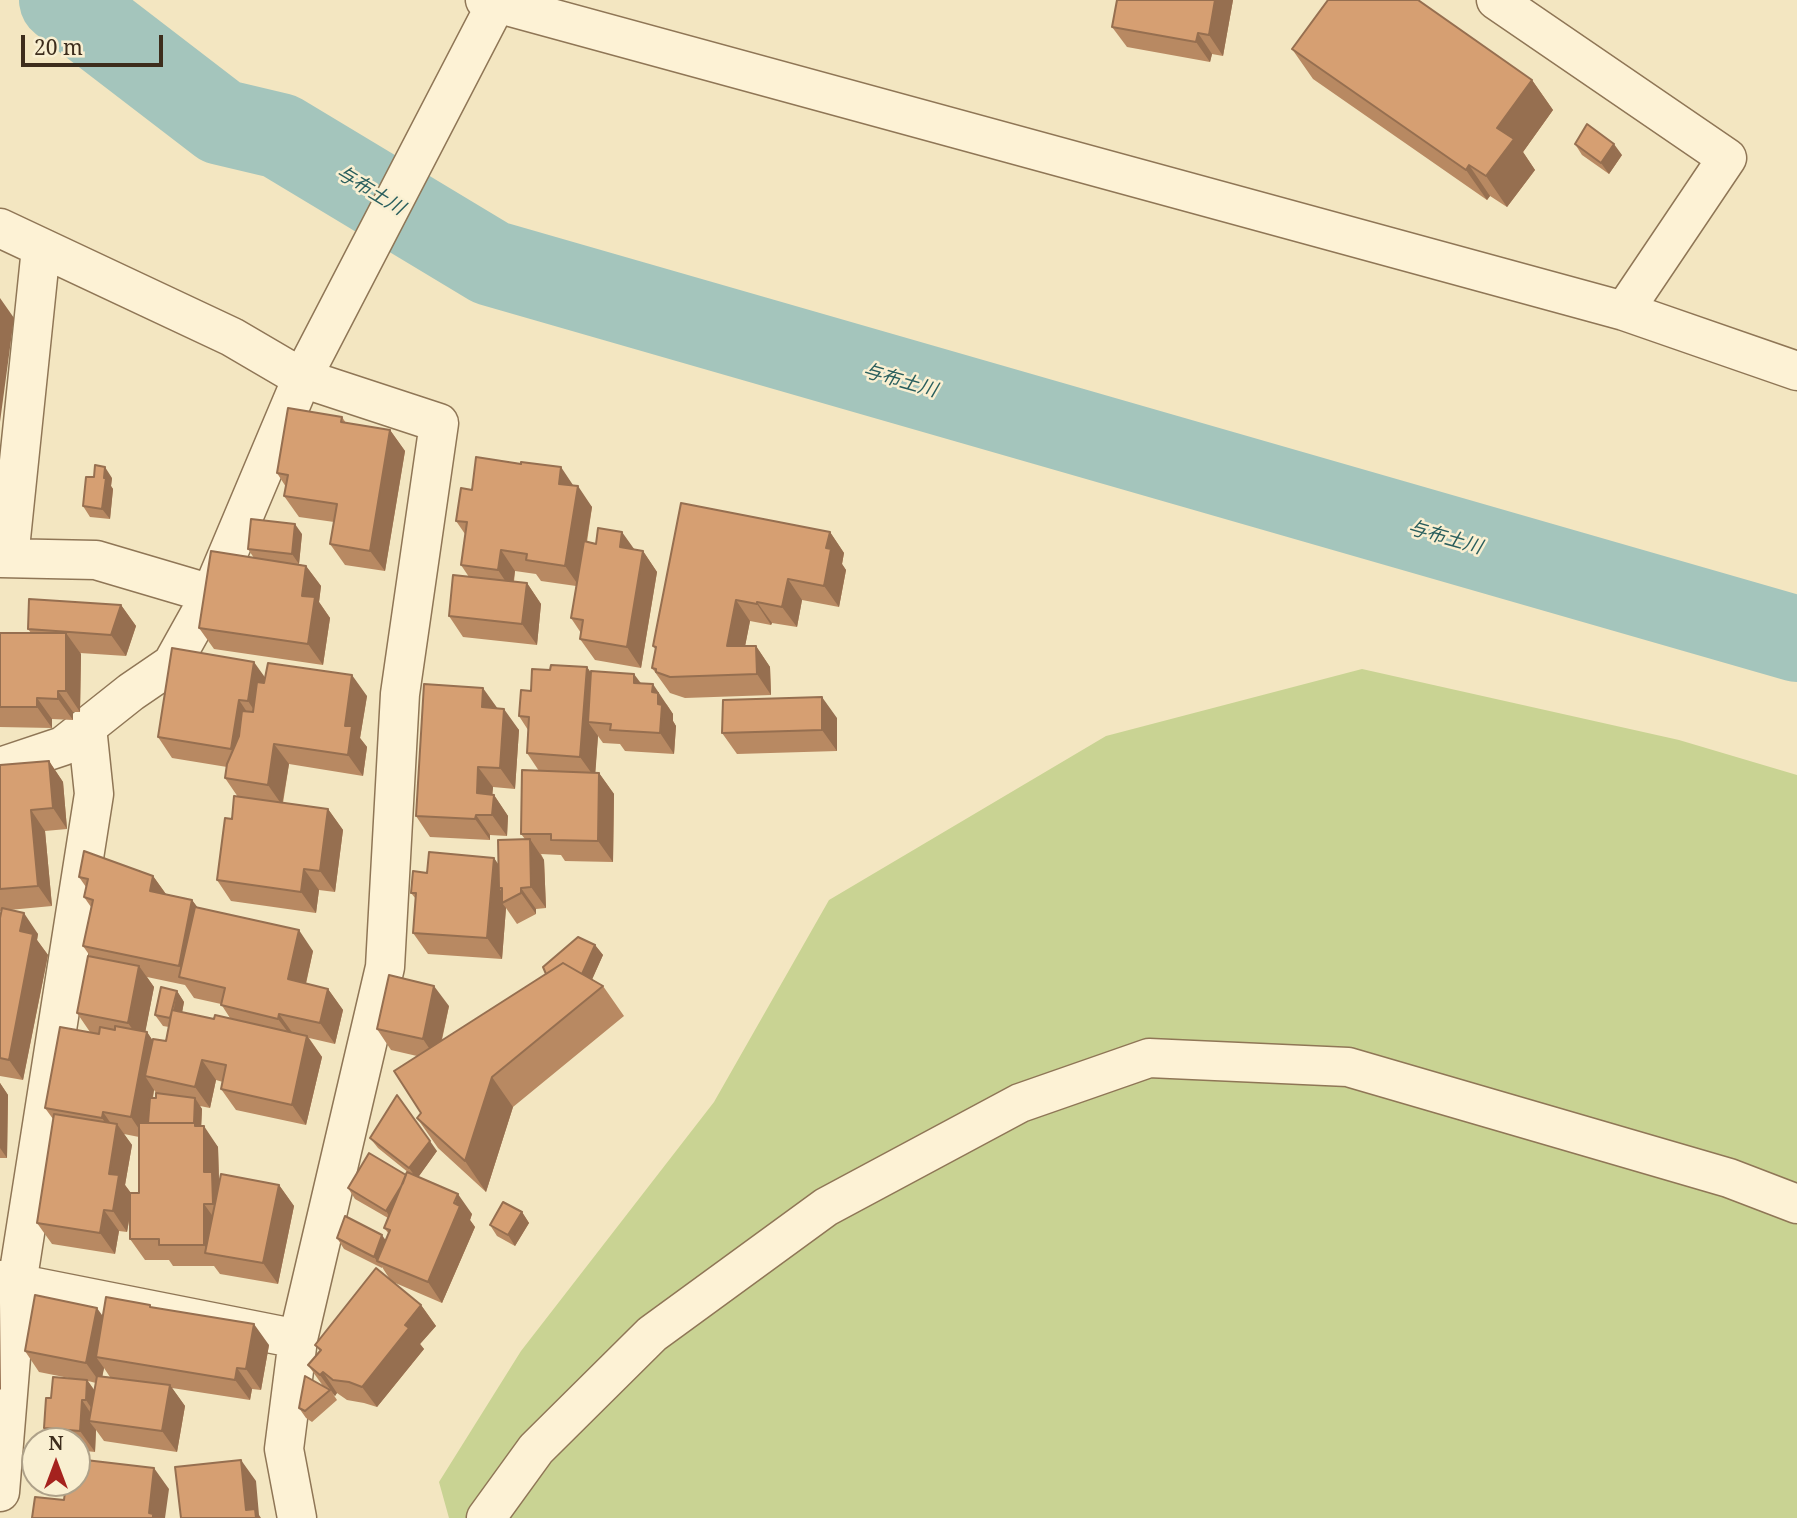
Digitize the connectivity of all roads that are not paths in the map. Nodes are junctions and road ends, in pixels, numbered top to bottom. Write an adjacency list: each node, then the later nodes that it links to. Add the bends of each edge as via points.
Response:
1 (1496, 0): 3 (street)
2 (492, 6): 6 (street); 8 (street)
3 (1540, 12): 6 (street, via 1727,158)
4 (0, 228): 5 (street)
5 (41, 248): 8 (street, via 232,337); 9 (street)
6 (1624, 311): 7 (street)
7 (1797, 371)
8 (302, 378): 10 (street); 15 (street, via 439,422 400,694 385,967)
9 (5, 558): 10 (street, via 96,560)
10 (211, 594): 11 (street, via 172,664)
11 (87, 727): 12 (street, via 63,746); 14 (street, via 94,794)
12 (0, 767)
13 (1797, 1204): 18 (street, via 1729,1178 1348,1067 1149,1058 1020,1102 826,1207 652,1334 536,1449)
14 (8, 1282): 15 (street); 16 (street)
15 (298, 1339): 17 (street, via 284,1449)
16 (0, 1492)
17 (297, 1518)
18 (486, 1518)

